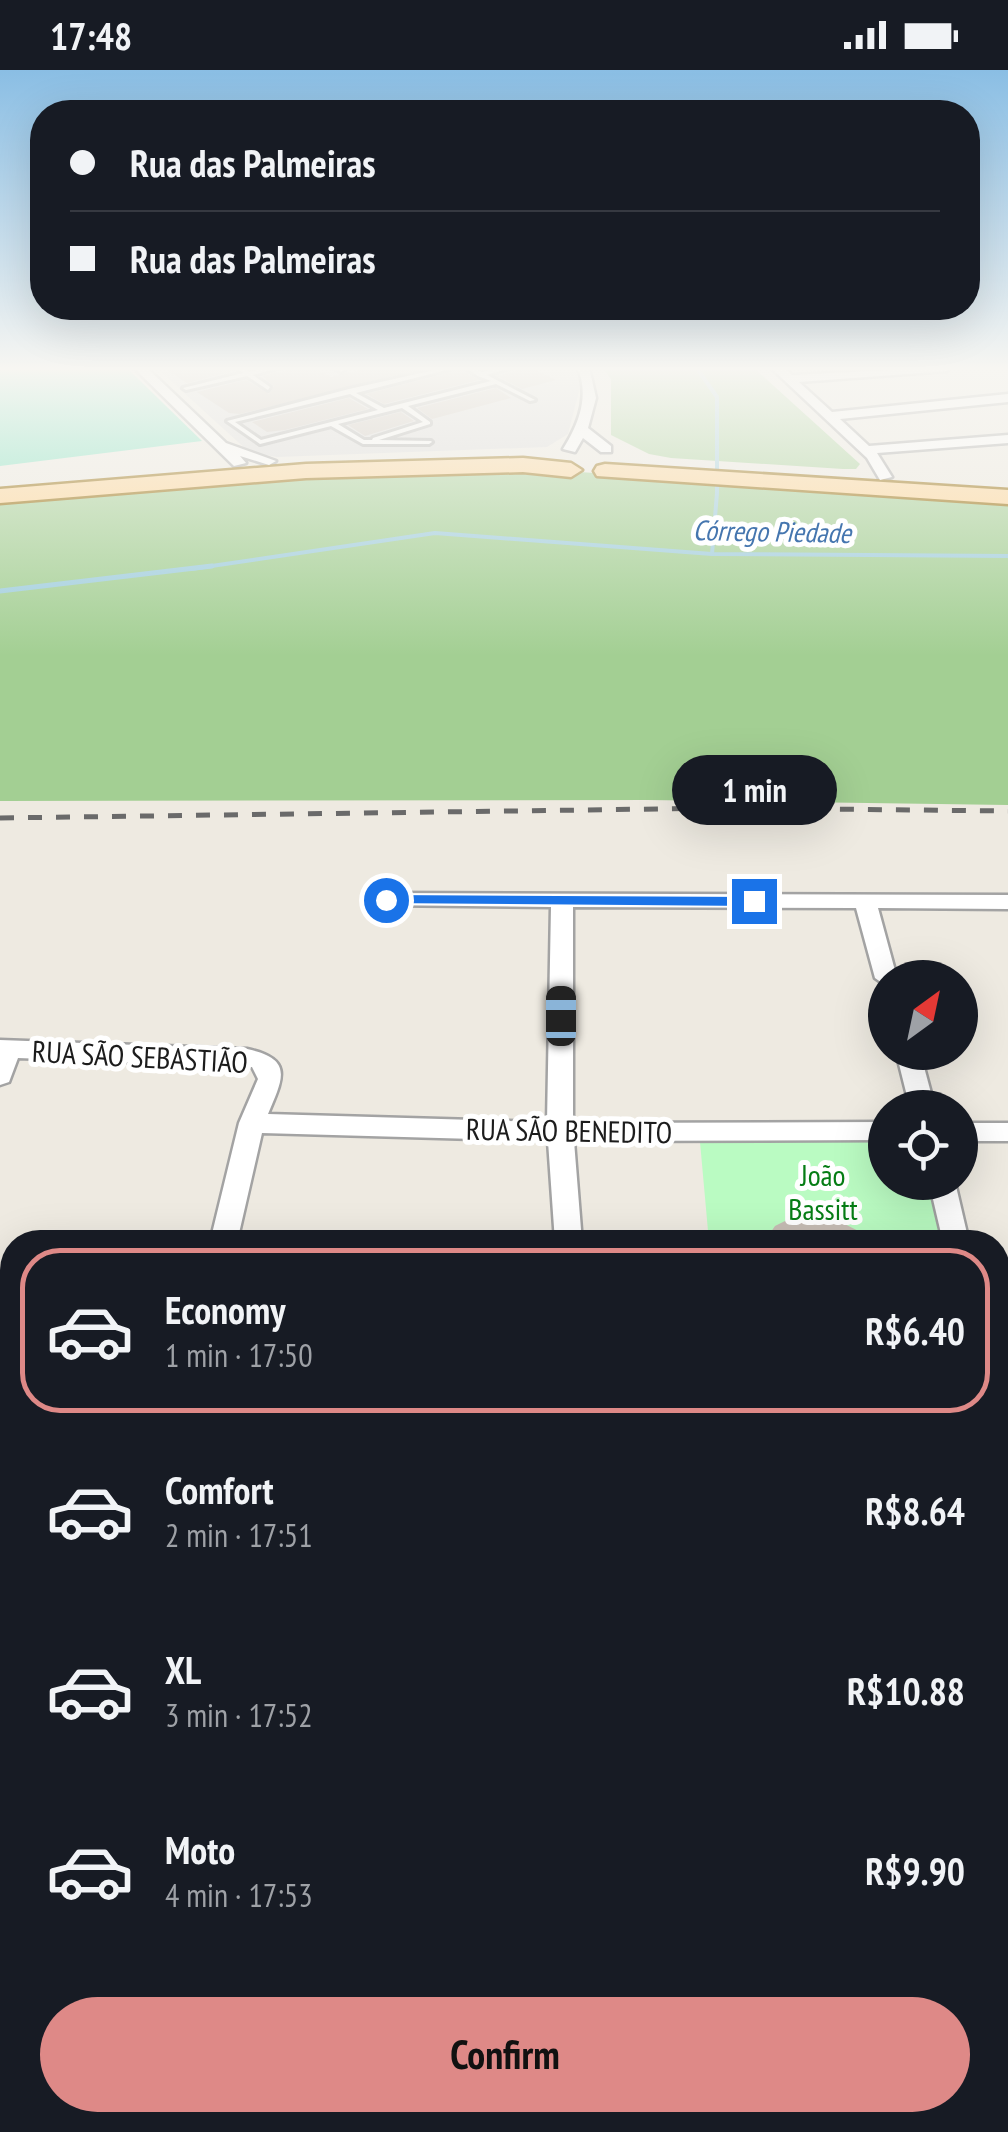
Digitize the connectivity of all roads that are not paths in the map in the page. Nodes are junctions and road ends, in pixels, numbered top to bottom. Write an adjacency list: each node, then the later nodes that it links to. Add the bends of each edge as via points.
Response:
1 (168, 463): 8 (main road)
2 (529, 463): 9 (main road, via 306,471)
3 (649, 463): 5 (main road)
4 (875, 463): 6 (street)
5 (729, 473): 6 (main road); 10 (main road)
6 (885, 477): 7 (main road)
7 (1008, 484)
8 (0, 485)
9 (0, 496)
10 (1008, 497)
11 (386, 900): 12 (street)
12 (562, 900): 13 (street); 19 (street)
13 (865, 902): 14 (street); 15 (street)
14 (1008, 902)
15 (881, 960)
16 (4, 1048): 17 (street); 18 (street, RUA SÃO SEBASTIÃO, via 260,1060 270,1079)
17 (0, 1076)
18 (252, 1123): 19 (street, RUA SÃO BENEDITO); 24 (street, RUA SÃO SEBASTIÃO)
19 (560, 1132): 20 (street, RUA SÃO BENEDITO); 25 (street)
20 (868, 1132)
21 (978, 1132): 22 (street)
22 (1008, 1132)
23 (946, 1200): 26 (street)
24 (226, 1230)
25 (568, 1230)
26 (953, 1230)

